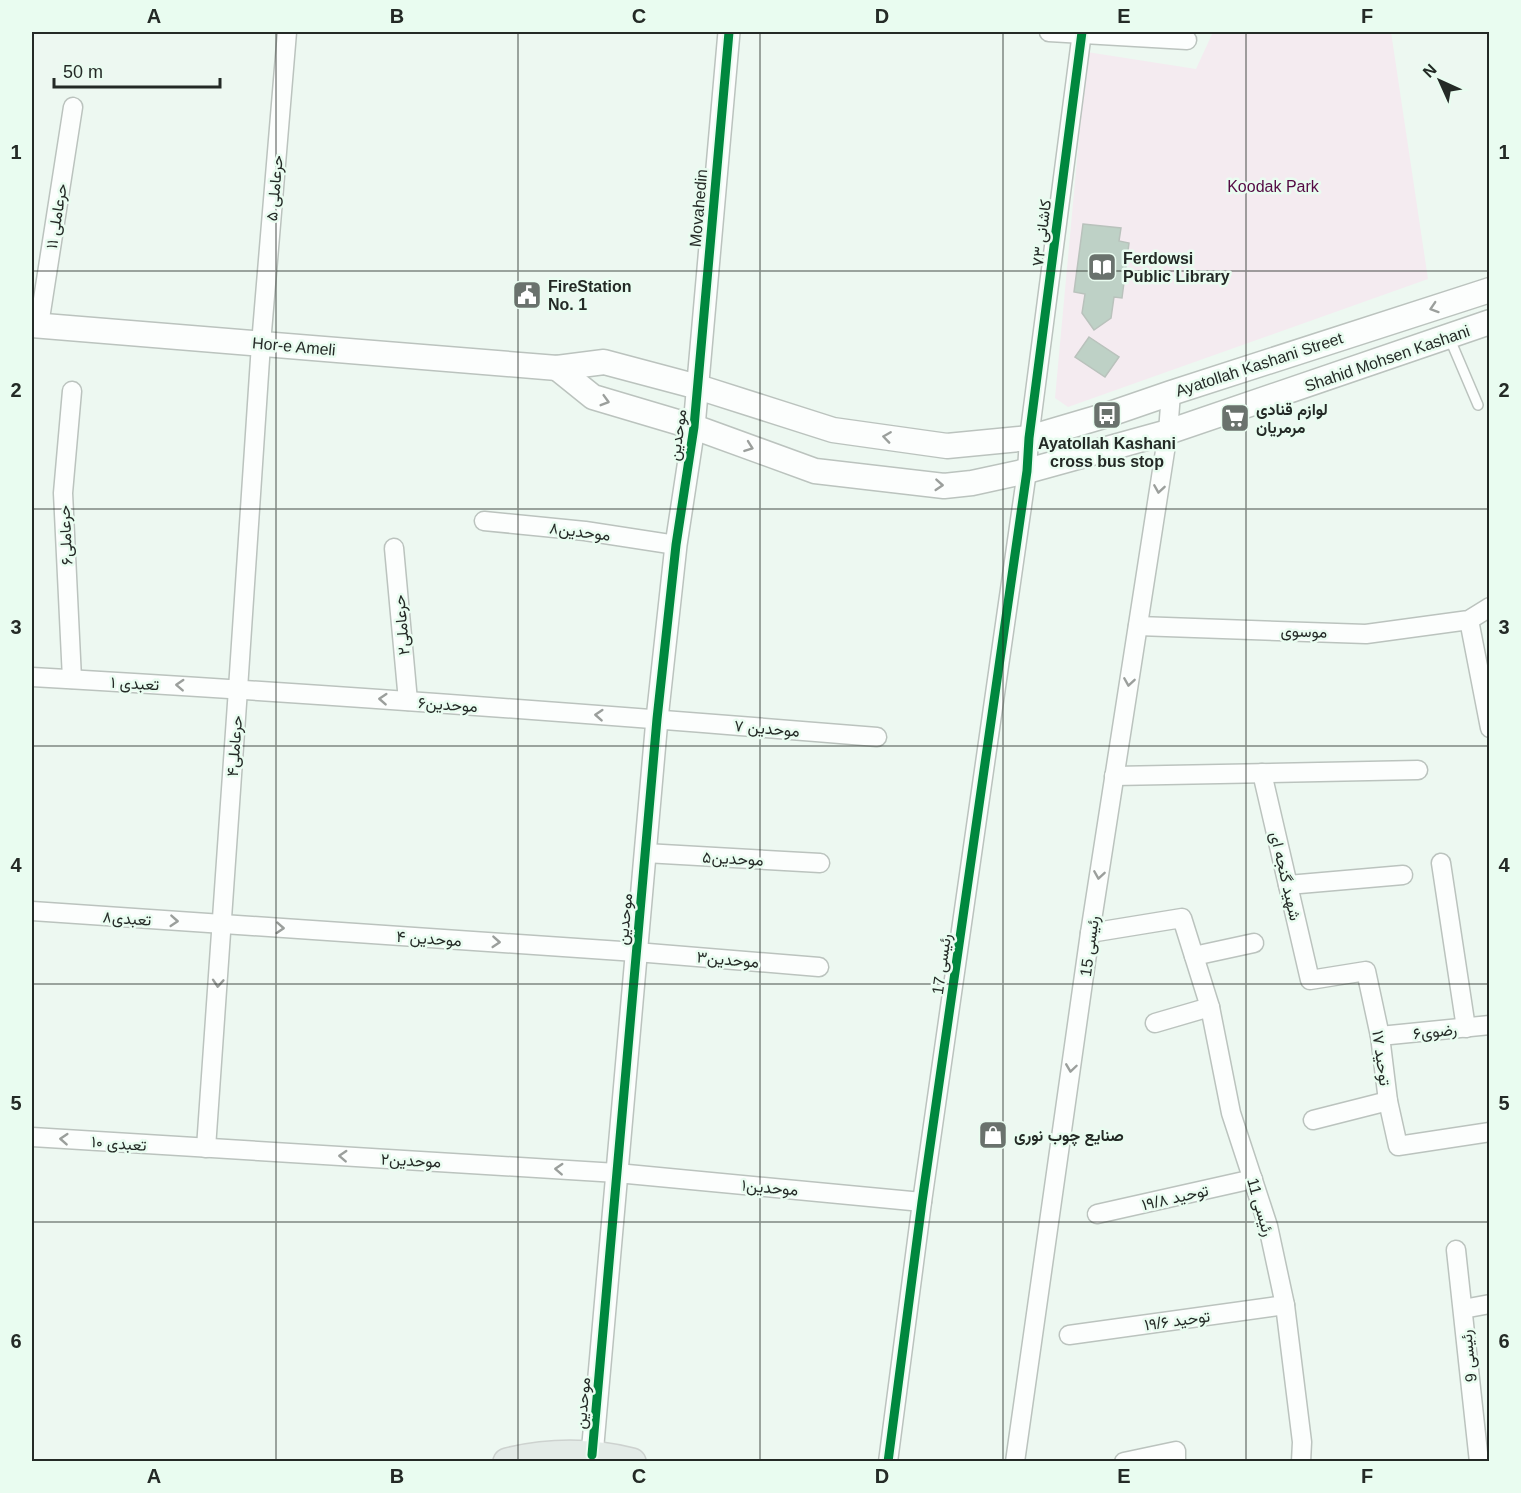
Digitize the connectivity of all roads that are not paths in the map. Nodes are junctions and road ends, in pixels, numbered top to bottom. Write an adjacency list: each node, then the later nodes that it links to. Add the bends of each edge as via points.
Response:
1 (287, 32): 11 (street, حرعاملی ۵)
2 (729, 32): 13 (street, Movahedin)
3 (1049, 32): 4 (street)
4 (1082, 33): 5 (street); 19 (street, کاشانی ۷۳)
5 (1186, 40)
6 (73, 107): 9 (street, حرعاملی ۱۱)
7 (1490, 290): 15 (main road, Ayatollah Kashani Street, one-way to 15)
8 (1490, 322): 10 (main road, Shahid Mohsen Kashani)
9 (35, 325): 11 (main road, Hor-e Ameli)
10 (1449, 337): 16 (lane); 18 (main road, Shahid Mohsen Kashani)
11 (261, 344): 12 (main road, Hor-e Ameli); 29 (street, حرعاملی۴)
12 (557, 368): 13 (main road, Hor-e Ameli, via 604,362); 17 (main road, one-way to 17, via 593,397)
13 (698, 387): 17 (street, موحدین); 19 (main road, one-way to 13, via 947,446 833,430)
14 (72, 391): 28 (street, حرعاملی۶, via 63,493)
15 (1170, 393): 18 (street, رئیسی 15); 19 (main road, Ayatollah Kashani Street)
16 (1478, 405)
17 (694, 427): 20 (main road, Shahid Mohsen Kashani, one-way to 20, via 816,471 944,486); 22 (street, موحدین)
18 (1168, 432): 20 (main road, Shahid Mohsen Kashani); 26 (street, رئیسی 15, one-way to 26)
19 (1029, 438): 20 (street, کاشانی ۷۳)
20 (1027, 471): 62 (street, رئیسی 17)
21 (484, 521): 22 (street, موحدین۸)
22 (676, 545): 31 (street, موحدین)
23 (394, 548): 30 (street, حرعاملی۲)
24 (1490, 607): 25 (street)
25 (1469, 620): 26 (street, موسوی, via 1366,633); 32 (street)
26 (1138, 626): 36 (street, رئیسی 15, one-way to 36)
27 (32, 676): 28 (street, تعبدی ۱)
28 (72, 679): 29 (street, تعبدی ۱, one-way to 28)
29 (238, 689): 30 (street, موحدین۶, one-way to 29); 43 (street, حرعاملی۴)
30 (408, 701): 31 (street, موحدین۶, one-way to 30)
31 (657, 719): 33 (street, موحدین ۷); 37 (street, موحدین)
32 (1490, 728)
33 (878, 737)
34 (1418, 770): 35 (street)
35 (1262, 773): 36 (street); 41 (street, شهید گنجه ای)
36 (1114, 776): 44 (street, رئیسی 15, one-way to 44)
37 (645, 853): 38 (street, موحدین۵); 46 (street, موحدین)
38 (820, 863)
39 (1441, 863): 53 (street)
40 (1403, 875): 41 (street)
41 (1288, 885): 49 (street, شهید گنجه ای)
42 (32, 911): 43 (street, تعبدی۸, one-way to 43)
43 (222, 924): 46 (street, موحدین ۴, one-way to 46); 59 (street, حرعاملی۴, one-way to 59)
44 (1090, 933): 47 (street, رئیسی 11, via 1182,918); 74 (street, رئیسی 15, one-way to 74)
45 (1254, 943): 47 (street)
46 (636, 952): 48 (street, موحدین۳); 60 (street, موحدین)
47 (1194, 956): 50 (street, رئیسی 11)
48 (819, 967)
49 (1310, 980): 54 (street, توحید ۱۷, via 1366,971)
50 (1209, 1007): 51 (street); 61 (street, رئیسی 11, via 1232,1113)
51 (1155, 1023)
52 (1490, 1025): 53 (street, رضوی۶)
53 (1467, 1028): 54 (street, رضوی۶)
54 (1380, 1036): 55 (street, توحید ۱۷)
55 (1388, 1101): 56 (street); 57 (street, توحید ۱۷, via 1398,1146)
56 (1313, 1120)
57 (1490, 1132)
58 (32, 1137): 59 (street, تعبدی ۱۰, one-way to 58)
59 (206, 1148): 60 (street, موحدین۲, one-way to 59)
60 (617, 1173): 62 (street, موحدین۱); 69 (street, موحدین)
61 (1253, 1179): 63 (street, توحید ۱۹/۸); 66 (street, رئیسی 11)
62 (922, 1202): 73 (street, رئیسی 17)
63 (1097, 1214)
64 (1456, 1250): 67 (street, رئیسی 9)
65 (1490, 1304): 67 (street)
66 (1285, 1305): 68 (street, توحید ۱۹/۶); 77 (street, رئیسی 11)
67 (1463, 1309): 70 (street, رئیسی 9)
68 (1069, 1335)
69 (592, 1455): 71 (main road); 72 (main road)
70 (1482, 1455)
71 (507, 1461)
72 (632, 1461)
73 (888, 1461)
74 (1015, 1461)
75 (1124, 1461): 76 (street, via 1176,1451)
76 (1176, 1461)
77 (1301, 1461)

